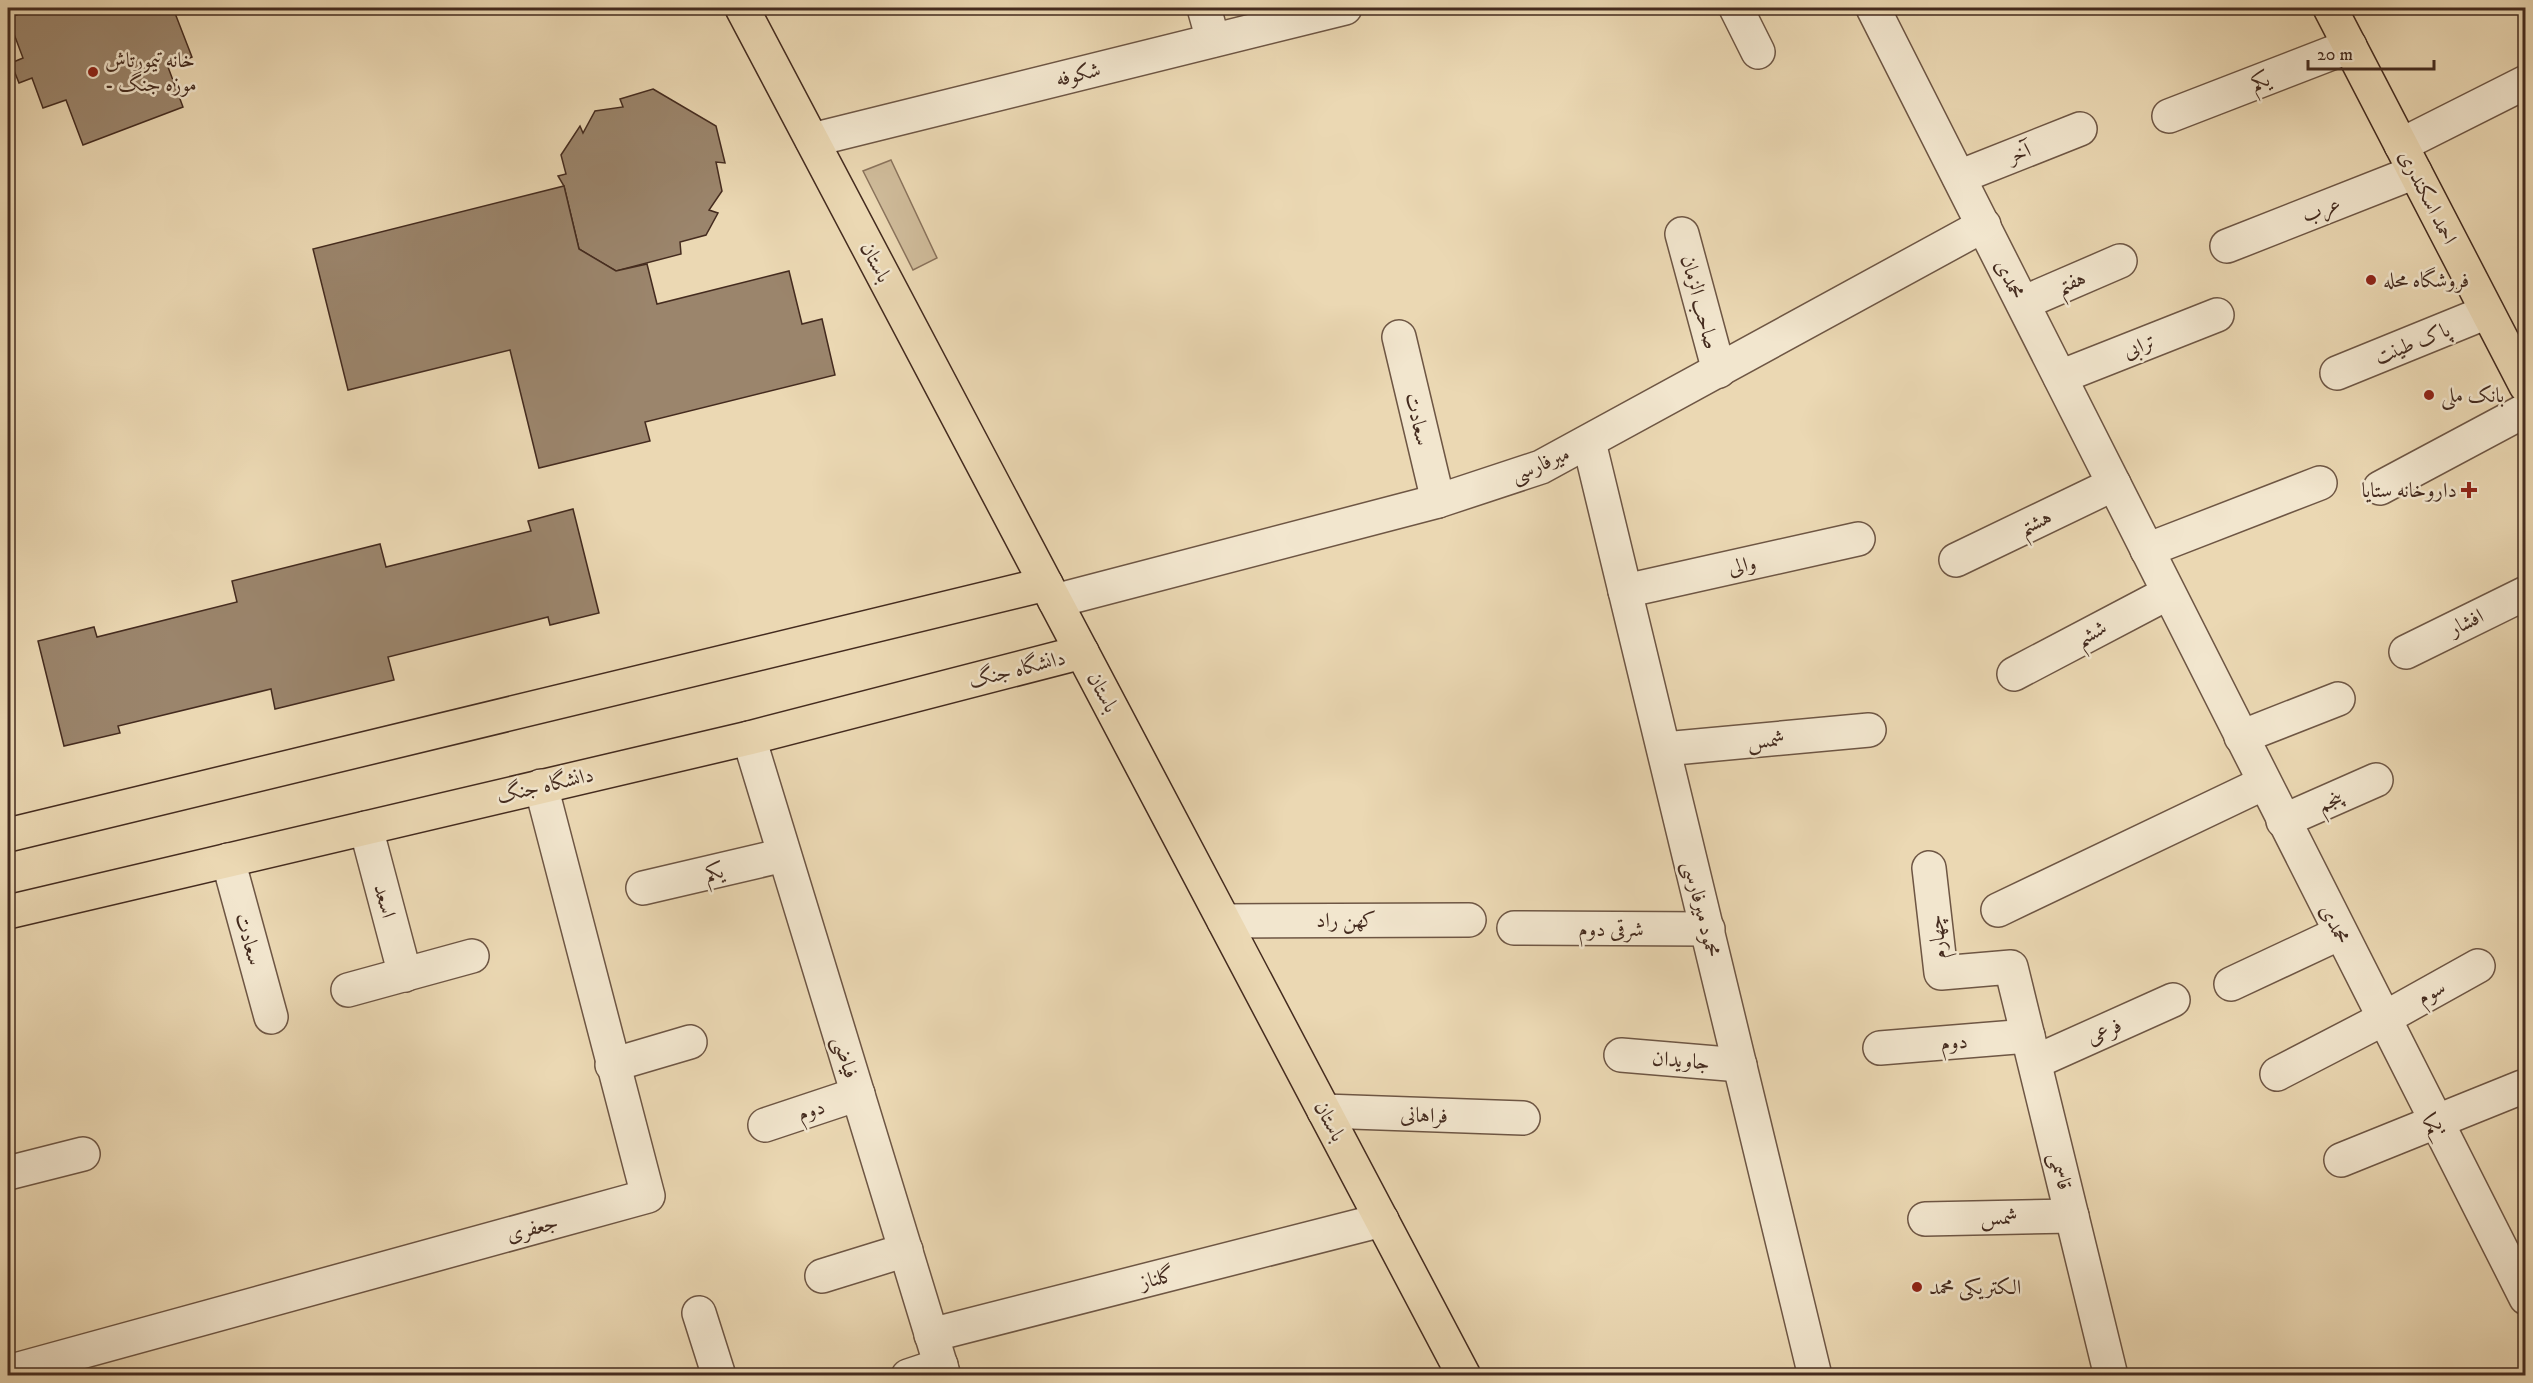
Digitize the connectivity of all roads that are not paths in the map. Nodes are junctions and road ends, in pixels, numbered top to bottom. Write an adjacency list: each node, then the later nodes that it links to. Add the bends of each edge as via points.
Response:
1 (742, 8): 13 (main road, باستان)
2 (1204, 8): 7 (street)
3 (1345, 8): 7 (street, شکوفه)
4 (1736, 8): 9 (street)
5 (1873, 8): 15 (street, محمدی)
6 (2330, 8): 8 (main road, احمد اسکندری)
7 (1213, 40): 13 (street, شکوفه)
8 (2350, 46): 11 (street, یکم); 14 (main road, احمد اسکندری)
9 (1758, 52)
10 (2526, 82): 14 (street, عرب)
11 (2169, 116)
12 (2080, 129): 15 (street, آخر)
13 (812, 140): 38 (main road, باستان)
14 (2408, 159): 18 (street, عرب); 21 (main road, احمد اسکندری)
15 (1959, 177): 16 (street, محمدی)
16 (1983, 225): 20 (street, محمدی); 24 (street, میرفارسی)
17 (1682, 234): 24 (street, صاحب الزمان)
18 (2227, 246)
19 (2120, 261): 20 (street, هفتم)
20 (2023, 303): 26 (street, محمدی)
21 (2487, 312): 25 (street, پاک طینت); 27 (main road, احمد اسکندری)
22 (2217, 315): 26 (street, ترابی)
23 (1399, 337): 33 (street, سعادت)
24 (1719, 371): 29 (street, میرفارسی)
25 (2337, 373)
26 (2060, 377): 31 (street, محمدی)
27 (2526, 386)
28 (2526, 410): 32 (street)
29 (1589, 442): 33 (street, میرفارسی, via 1541,467); 37 (street, محمود میرفارسی)
30 (2319, 483): 35 (street)
31 (2114, 484): 35 (street, محمدی); 36 (street, هشتم)
32 (2380, 488)
33 (1438, 501): 38 (street, میرفارسی)
34 (1858, 540): 37 (street, والی)
35 (2147, 550): 39 (street, محمدی)
36 (1956, 560)
37 (1625, 591): 48 (street, محمود میرفارسی)
38 (1050, 592): 41 (main road, باستان); 54 (main road)
39 (2168, 593): 43 (street, ششم); 46 (street, محمدی)
40 (2526, 593): 42 (street, افشار)
41 (1082, 652): 47 (main road, دانشگاه جنگ); 62 (main road, باستان)
42 (2406, 652)
43 (2014, 674)
44 (2338, 699): 46 (street)
45 (1869, 730): 48 (street, شمس)
46 (2241, 737): 50 (street, محمدی)
47 (748, 738): 51 (main road, دانشگاه جنگ); 55 (street, فیاضی)
48 (1664, 749): 64 (street, محمود میرفارسی)
49 (2376, 780): 52 (street, پنجم)
50 (2264, 783): 52 (street, محمدی); 59 (street)
51 (542, 786): 53 (main road, دانشگاه جنگ); 79 (street, جعفری)
52 (2283, 821): 65 (street, محمدی)
53 (366, 828): 56 (main road, دانشگاه جنگ); 69 (street, اسعد)
54 (8, 835)
55 (784, 855): 58 (street, یکم); 83 (street, فیاضی)
56 (228, 860): 60 (main road, دانشگاه جنگ); 73 (street, سعادت)
57 (1929, 867): 68 (street, چهارم, via 1941,973)
58 (643, 888)
59 (1998, 910)
60 (8, 912)
61 (1468, 920): 62 (street, کهن راد)
62 (1224, 921): 84 (main road, باستان)
63 (1514, 928): 64 (street, شرقی دوم)
64 (1708, 929): 80 (street, محمود میرفارسی)
65 (2340, 933): 70 (street); 74 (street, محمدی)
66 (472, 956): 69 (street)
67 (2478, 966): 74 (street, سوم)
68 (2011, 967): 77 (street, قاسمی)
69 (405, 975): 71 (street)
70 (2231, 984)
71 (348, 990)
72 (2173, 1000): 77 (street, فرعی)
73 (271, 1017)
74 (2383, 1019): 81 (street); 86 (street, محمدی)
75 (690, 1042): 79 (street)
76 (1880, 1048): 77 (street, دوم)
77 (2031, 1049): 91 (street, قاسمی)
78 (1621, 1054): 80 (street, جاویدان)
79 (612, 1065): 99 (street, جعفری, via 648,1197)
80 (1740, 1065): 103 (street, محمود میرفارسی)
81 (2277, 1074)
82 (2522, 1087): 86 (street, یکم)
83 (858, 1094): 87 (street, دوم); 94 (street, فیاضی)
84 (1324, 1111): 85 (street, فراهانی); 93 (main road, باستان)
85 (1523, 1118)
86 (2435, 1122): 89 (street, یکم); 96 (street, محمدی)
87 (765, 1125)
88 (83, 1154): 90 (street)
89 (2341, 1160)
90 (8, 1173)
91 (2072, 1216): 92 (street, شمس); 104 (street, قاسمی)
92 (1925, 1218)
93 (1382, 1221): 98 (street, گلناز); 102 (main road, باستان)
94 (906, 1250): 95 (street); 98 (street, فیاضی)
95 (822, 1276)
96 (2526, 1298)
97 (699, 1313): 100 (street)
98 (939, 1358): 101 (street, گلناز)
99 (8, 1372)
100 (719, 1376)
101 (908, 1376)
102 (1464, 1376)
103 (1815, 1376)
104 (2111, 1376)

